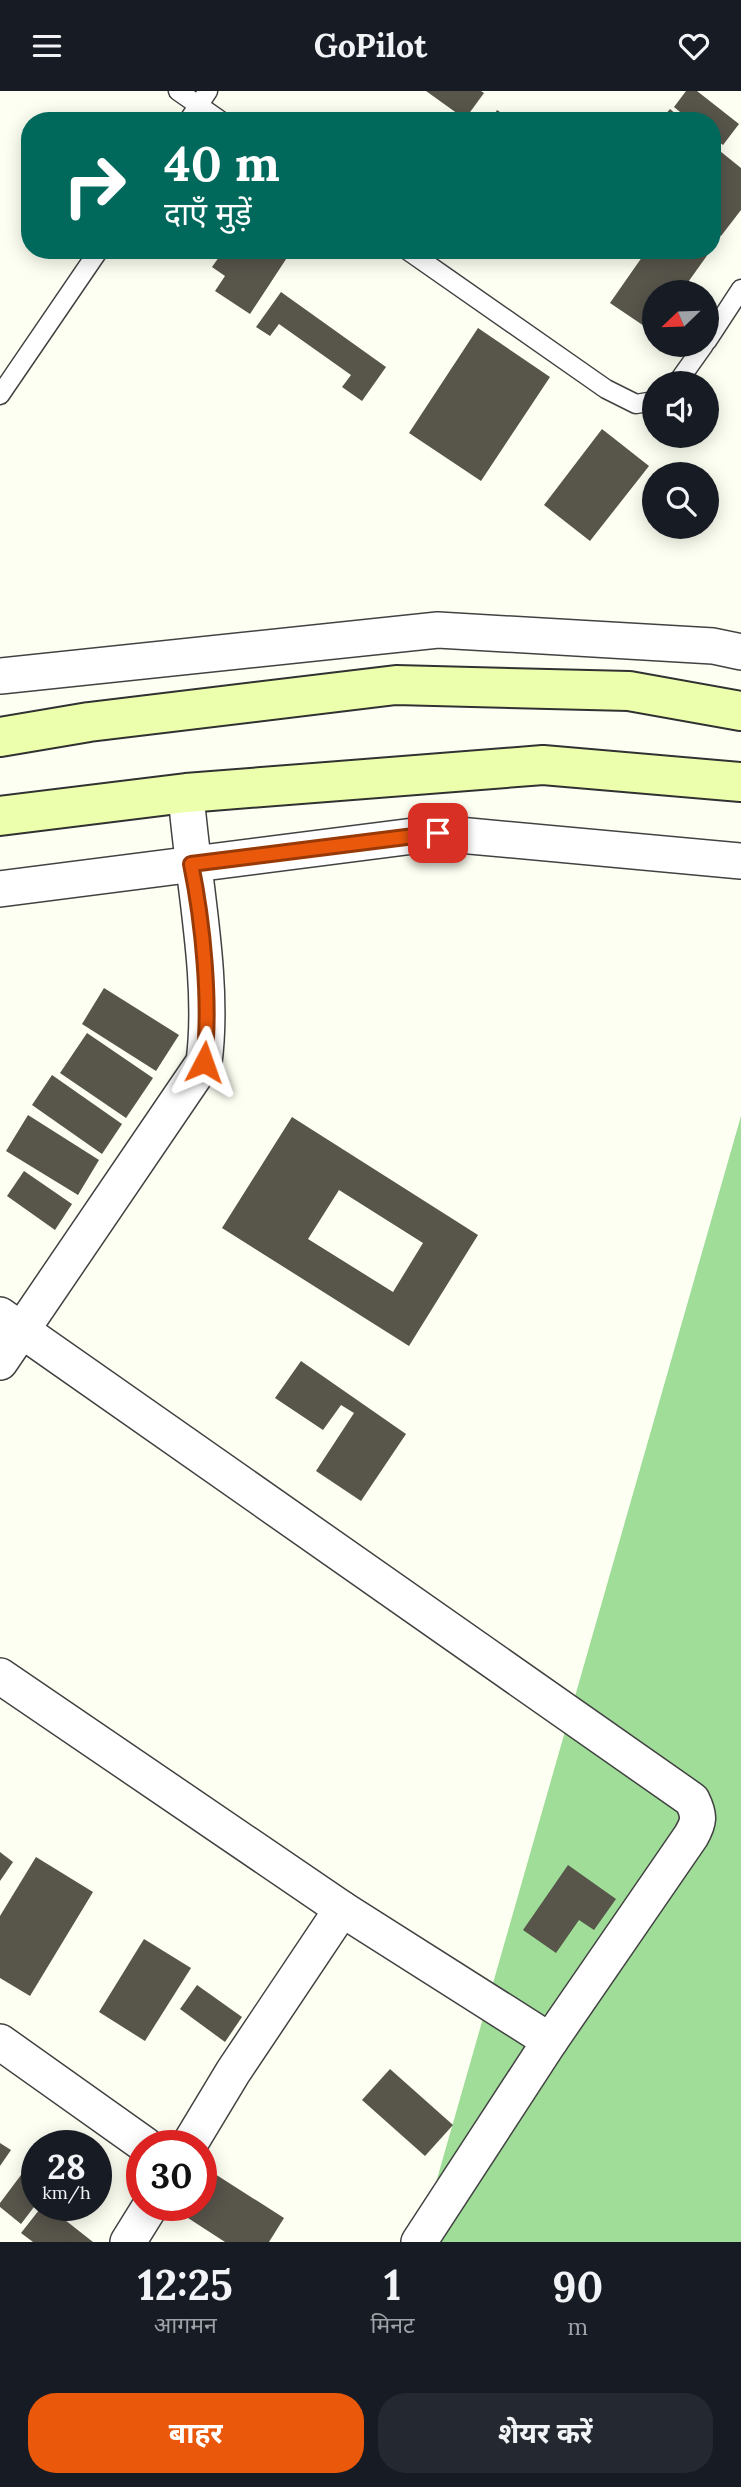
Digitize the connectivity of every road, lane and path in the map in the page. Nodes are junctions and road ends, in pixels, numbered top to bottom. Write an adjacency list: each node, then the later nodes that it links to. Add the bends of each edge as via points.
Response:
1 (178, 91): 2 (lane)
2 (203, 98): 3 (lane)
3 (214, 112)
4 (93, 259): 8 (lane)
5 (420, 259): 9 (lane, via 606,389)
6 (741, 289): 7 (lane)
7 (719, 323)
8 (1, 392)
9 (642, 403)
10 (741, 652): 11 (street, via 713,646 438,630)
11 (0, 675)
12 (741, 711): 13 (street, via 629,691 396,685)
13 (0, 737)
14 (741, 782): 15 (street, via 544,765)
15 (186, 793): 16 (street); 18 (street)
16 (0, 816)
17 (741, 860): 18 (street, via 438,833)
18 (191, 864): 19 (street); 20 (street, via 198,900 207,1037 204,1062)
19 (0, 889)
20 (11, 1322): 21 (street); 24 (street, via 692,1800 699,1821 691,1836)
21 (0, 1362)
22 (0, 1677): 23 (street)
23 (342, 1909): 24 (street); 26 (street)
24 (550, 2041): 30 (street)
25 (0, 2042): 27 (street)
26 (198, 2130)
27 (126, 2132)
28 (141, 2221): 29 (street)
29 (128, 2242)
30 (419, 2242)

